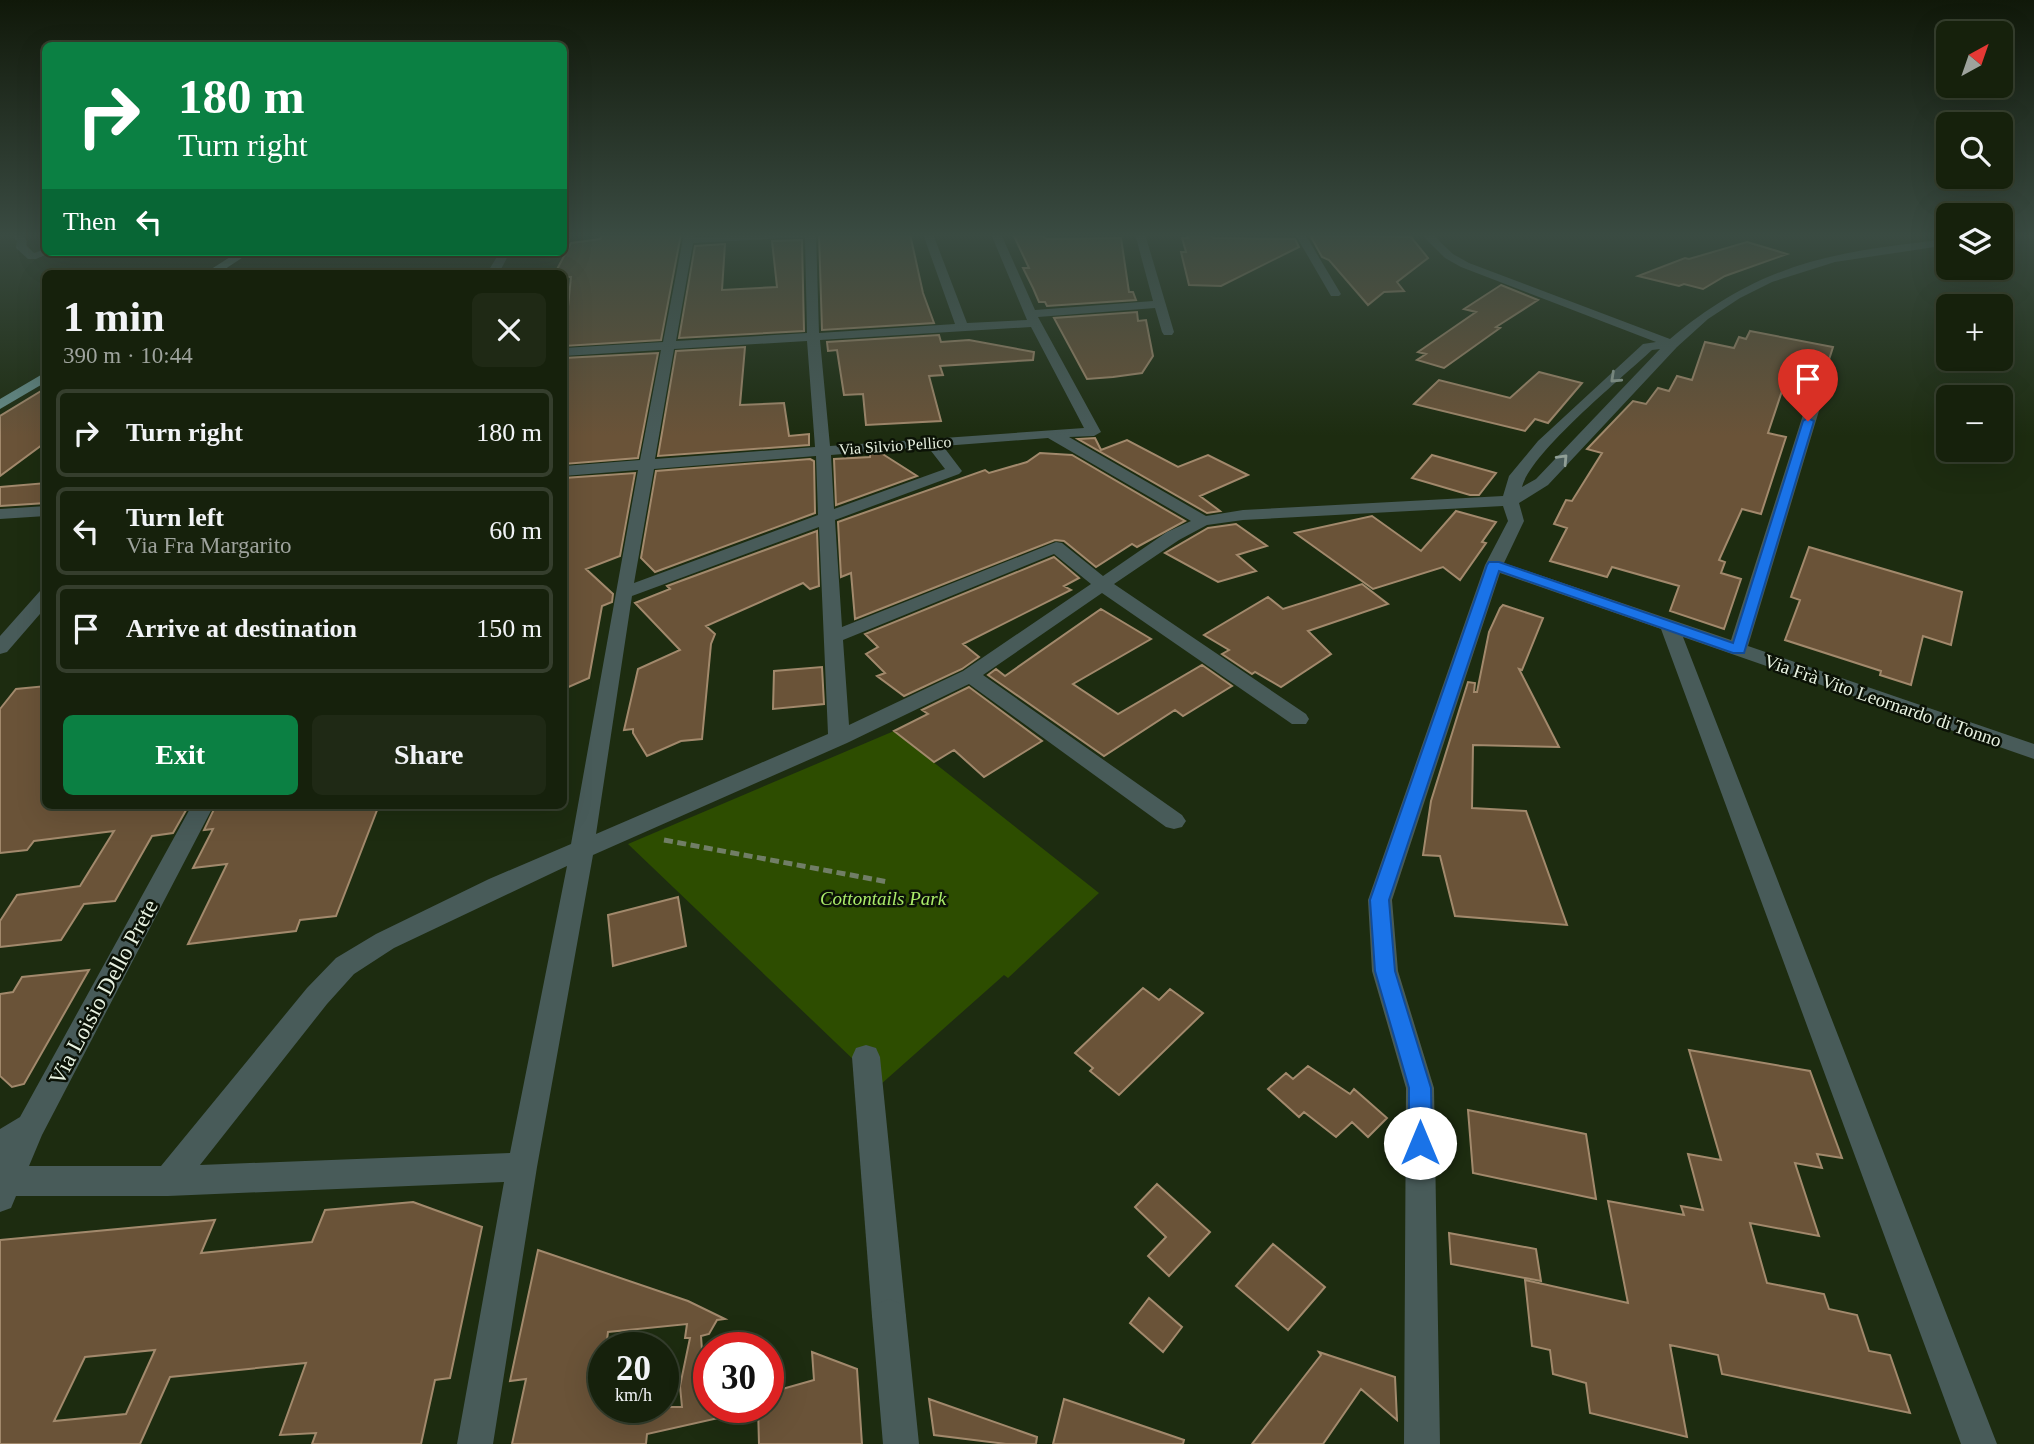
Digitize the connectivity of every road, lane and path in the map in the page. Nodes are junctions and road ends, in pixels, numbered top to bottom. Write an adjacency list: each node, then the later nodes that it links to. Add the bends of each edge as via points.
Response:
1 (677, 301): 13 (street)
2 (812, 301): 11 (street)
3 (953, 301): 9 (street)
4 (1026, 301): 8 (street)
5 (1560, 301): 12 (street)
6 (1724, 301): 12 (street)
7 (1159, 304): 8 (street); 10 (street)
8 (1033, 318): 9 (street); 18 (street, Via Silvio Pellico, via 1094,432)
9 (962, 327): 11 (street)
10 (1168, 332)
11 (813, 336): 13 (street); 20 (street)
12 (1672, 344): 23 (street, one-way to 12, via 1542,482); 23 (street, one-way to 23, via 1648,347 1543,444 1517,476)
13 (670, 345): 14 (street); 21 (street)
14 (567, 352)
15 (1824, 370): 35 (street)
16 (38, 385): 17 (main road)
17 (0, 405)
18 (1051, 433): 19 (street, Via Silvio Pellico); 27 (street)
19 (932, 442): 20 (street, Via Silvio Pellico); 26 (street, via 954,471)
20 (823, 451): 21 (street, Via Silvio Pellico); 26 (street)
21 (646, 464): 22 (street, Via Silvio Pellico); 30 (street)
22 (567, 471)
23 (1510, 501): 27 (street); 28 (street, via 1516,521)
24 (42, 511): 25 (street)
25 (0, 514)
26 (827, 519): 30 (street); 33 (street)
27 (1203, 521): 29 (street)
28 (1494, 565): 32 (street, Via Frà Vito Leornardo di Tonno); 53 (street, via 1380,900 1385,971 1420,1088)
29 (1103, 585): 33 (street, via 1056,547); 36 (street); 37 (street)
30 (623, 593): 43 (street)
31 (42, 600): 34 (street)
32 (1669, 625): 35 (street, Via Frà Vito Leornardo di Tonno); 54 (street)
33 (833, 637): 38 (street)
34 (0, 648)
35 (1738, 649): 39 (street, Via Frà Vito Leornardo di Tonno)
36 (970, 675): 38 (street); 41 (street)
37 (1299, 719)
38 (839, 738): 42 (street)
39 (2034, 752)
40 (201, 809): 46 (street, Via Loisio Dello Prete)
41 (1174, 821)
42 (630, 829): 43 (street); 44 (path)
43 (580, 849): 48 (street); 49 (street, via 385,941 345,966)
44 (888, 882)
45 (866, 1057): 52 (street)
46 (31, 1127): 47 (street); 50 (street, Via Loisio Dello Prete)
47 (0, 1145)
48 (522, 1167): 49 (street); 51 (street)
49 (168, 1181): 50 (street)
50 (4, 1189)
51 (475, 1444)
52 (901, 1444)
53 (1422, 1444)
54 (1979, 1444)

